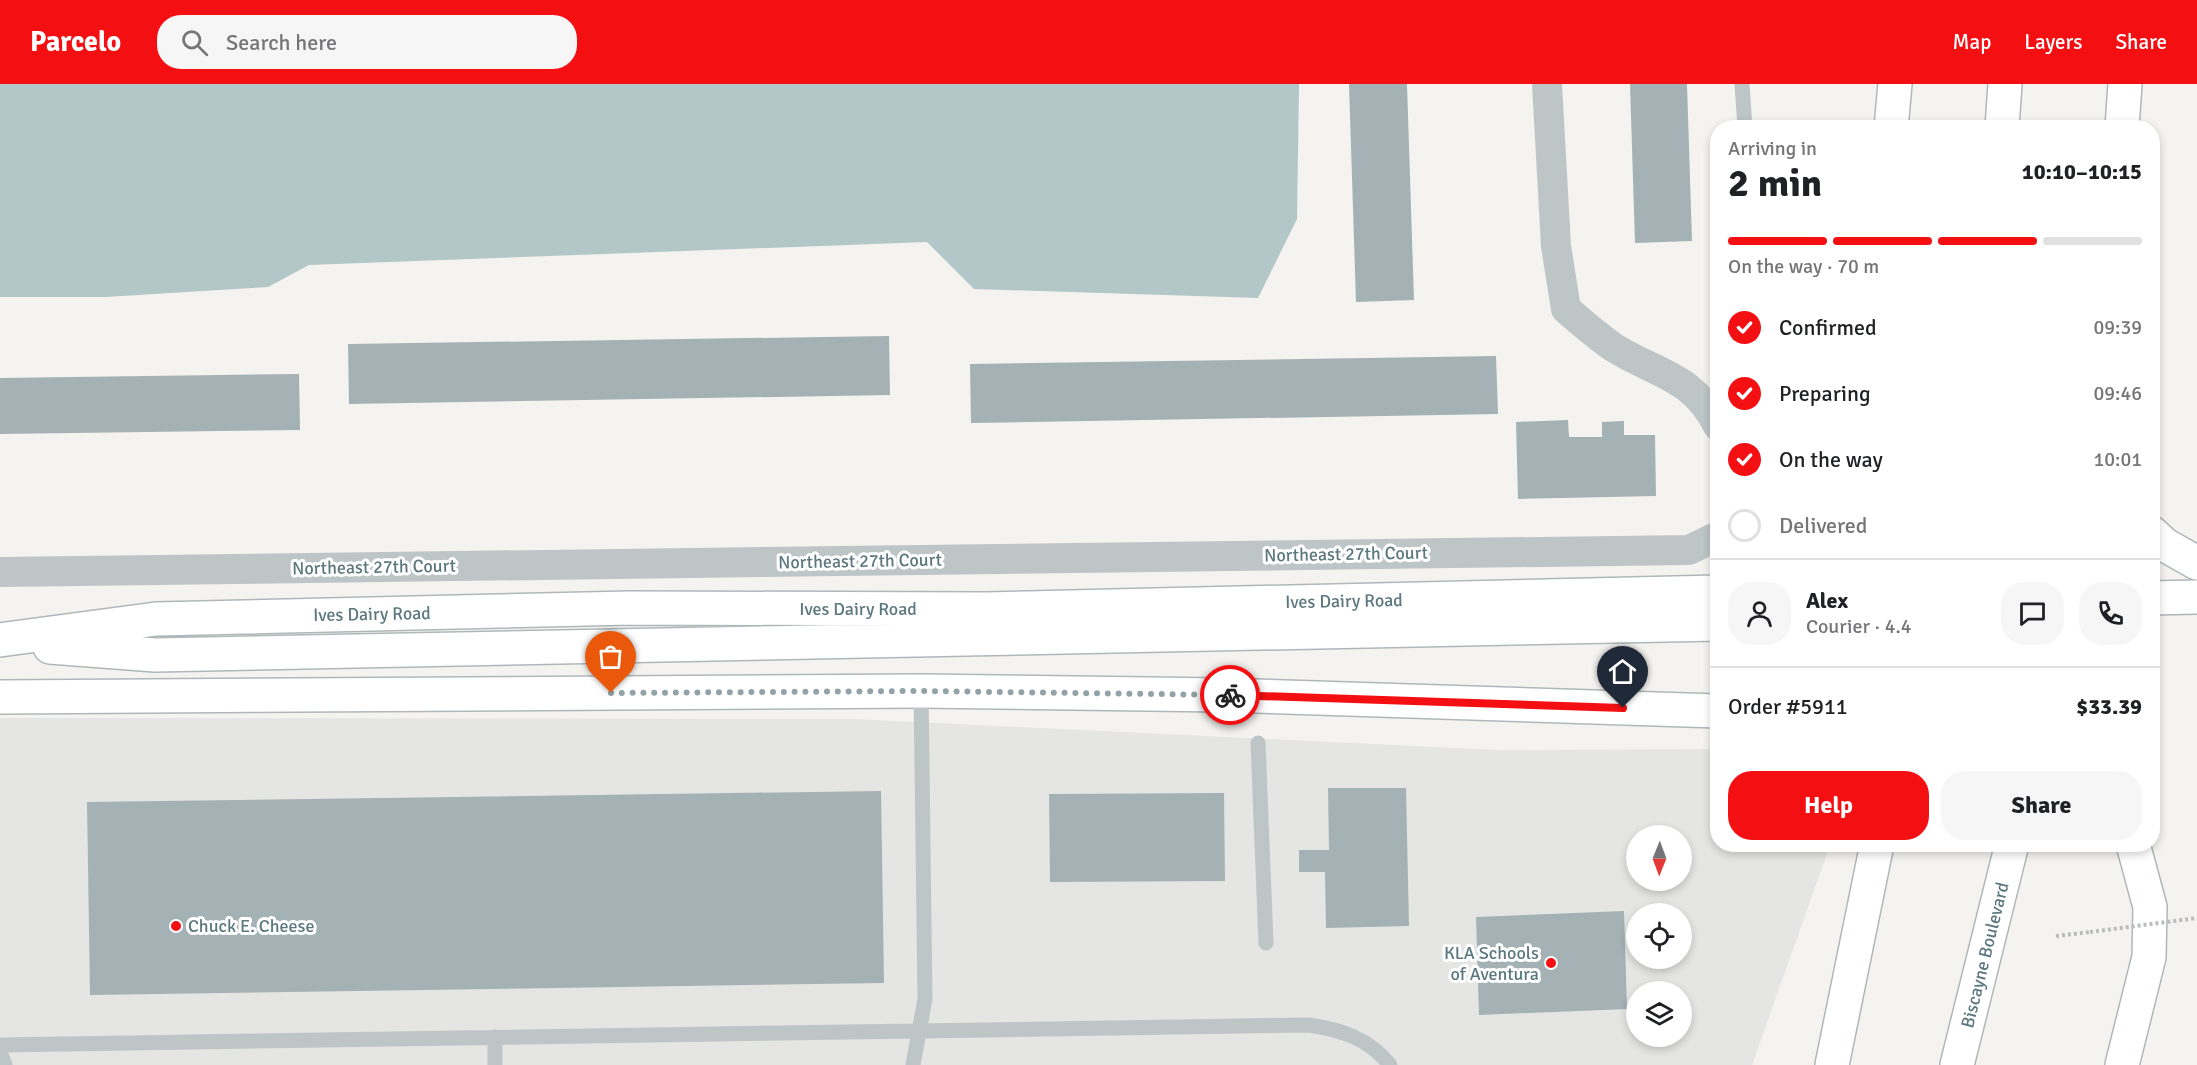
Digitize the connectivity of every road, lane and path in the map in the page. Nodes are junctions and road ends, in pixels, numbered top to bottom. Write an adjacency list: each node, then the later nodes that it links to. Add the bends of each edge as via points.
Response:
1 (1548, 84): 10 (street, via 1556,246 1566,309 1613,347 1682,382)
2 (1743, 84): 6 (lane)
3 (1895, 84): 7 (street)
4 (2005, 84): 8 (street)
5 (2125, 84): 9 (street)
6 (1745, 120)
7 (1892, 120)
8 (2003, 120)
9 (2123, 120)
10 (1710, 409)
11 (1710, 540): 14 (street, Northeast 27th Court, via 1689,550)
12 (2160, 540): 13 (street)
13 (2197, 562)
14 (0, 572)
15 (1710, 592): 19 (street, Ives Dairy Road, via 986,609 630,608 156,619)
16 (2197, 597): 17 (street)
17 (2160, 598)
18 (1710, 624): 19 (street, Ives Dairy Road, via 155,655)
19 (0, 641)
20 (921, 691): 21 (street); 22 (street, via 1222,695); 30 (lane, via 926,999)
21 (0, 697)
22 (1710, 711)
23 (1258, 743): 29 (lane)
24 (1875, 852): 38 (street)
25 (2010, 852): 39 (street, Biscayne Boulevard)
26 (2135, 852): 40 (street, via 2151,907 2149,957)
27 (2197, 918): 28 (path, bridge)
28 (2056, 936)
29 (1266, 943)
30 (919, 1031): 31 (lane); 36 (lane); 37 (lane, via 1309,1025 1337,1029 1362,1039)
31 (495, 1037): 32 (lane); 35 (lane)
32 (0, 1045)
33 (0, 1052): 34 (lane)
34 (5, 1065)
35 (495, 1065)
36 (914, 1065)
37 (1390, 1065)
38 (1832, 1065)
39 (1957, 1065)
40 (2122, 1065)

